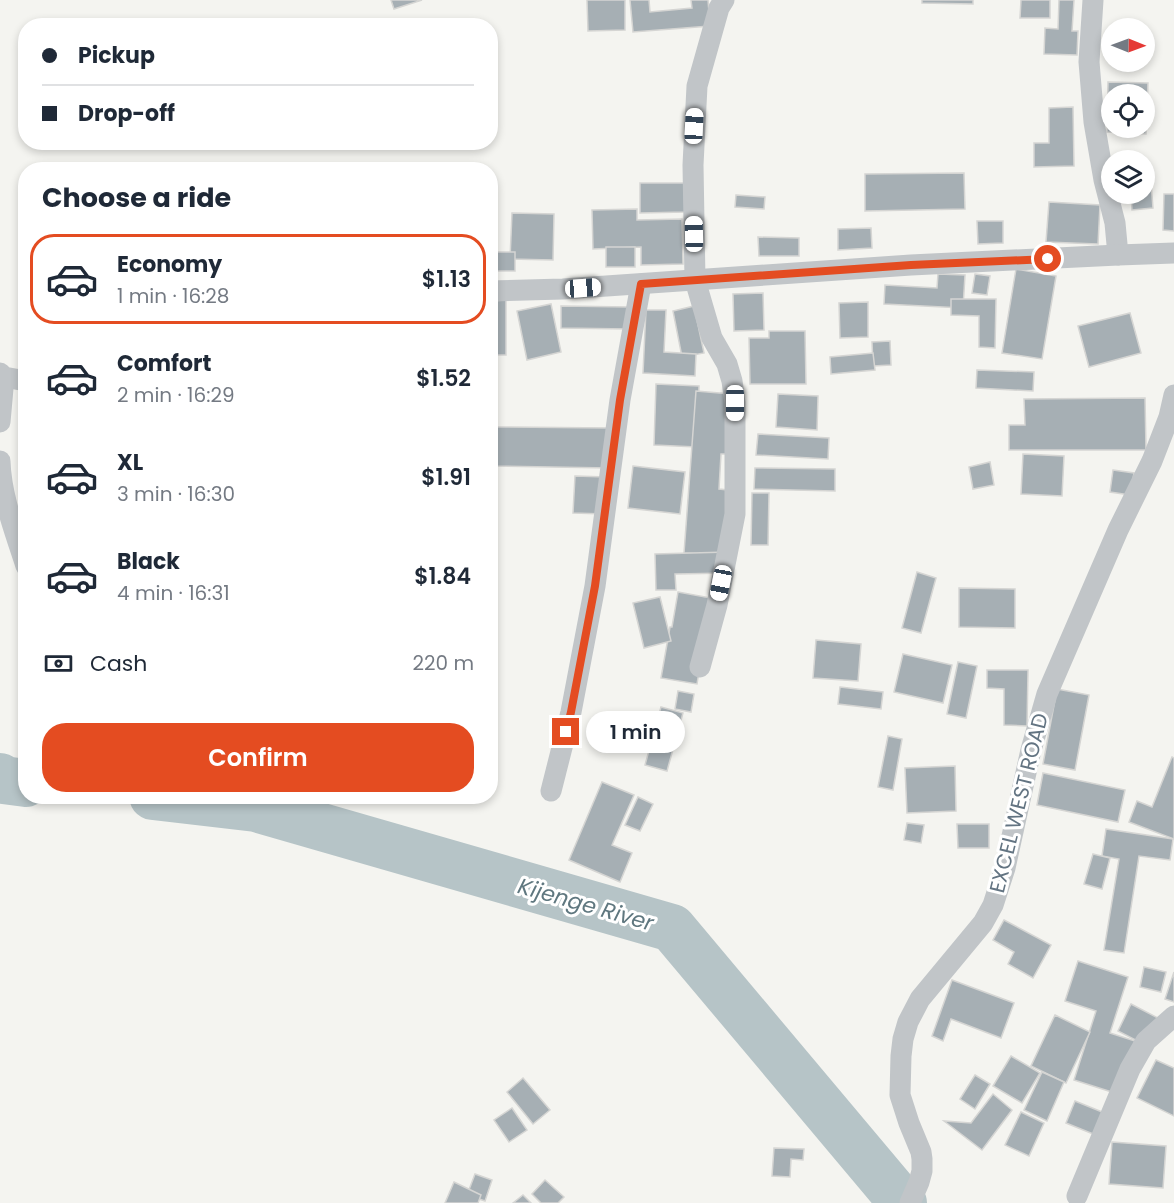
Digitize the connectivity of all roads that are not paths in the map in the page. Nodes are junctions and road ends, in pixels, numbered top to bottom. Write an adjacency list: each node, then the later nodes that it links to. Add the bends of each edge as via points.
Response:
1 (724, 0): 5 (street, via 696,86)
2 (1093, 0): 4 (street, via 1089,62 1094,122)
3 (1174, 253): 4 (street)
4 (1118, 255): 5 (street)
5 (695, 280): 6 (street); 14 (street, via 712,338 728,364 735,403 735,514)
6 (641, 284): 7 (street); 15 (street, via 620,400 595,586)
7 (498, 291)
8 (2, 375): 9 (street); 11 (street)
9 (18, 379)
10 (1174, 395): 18 (street, EXCEL WEST ROAD, via 1152,461 1047,694 993,905 983,923 920,999 908,1022 901,1056 900,1095 921,1152 922,1171)
11 (0, 422)
12 (0, 461): 13 (street)
13 (18, 541)
14 (700, 667)
15 (551, 791)
16 (1174, 1016): 17 (street, via 1139,1052)
17 (1077, 1196)
18 (913, 1198)

